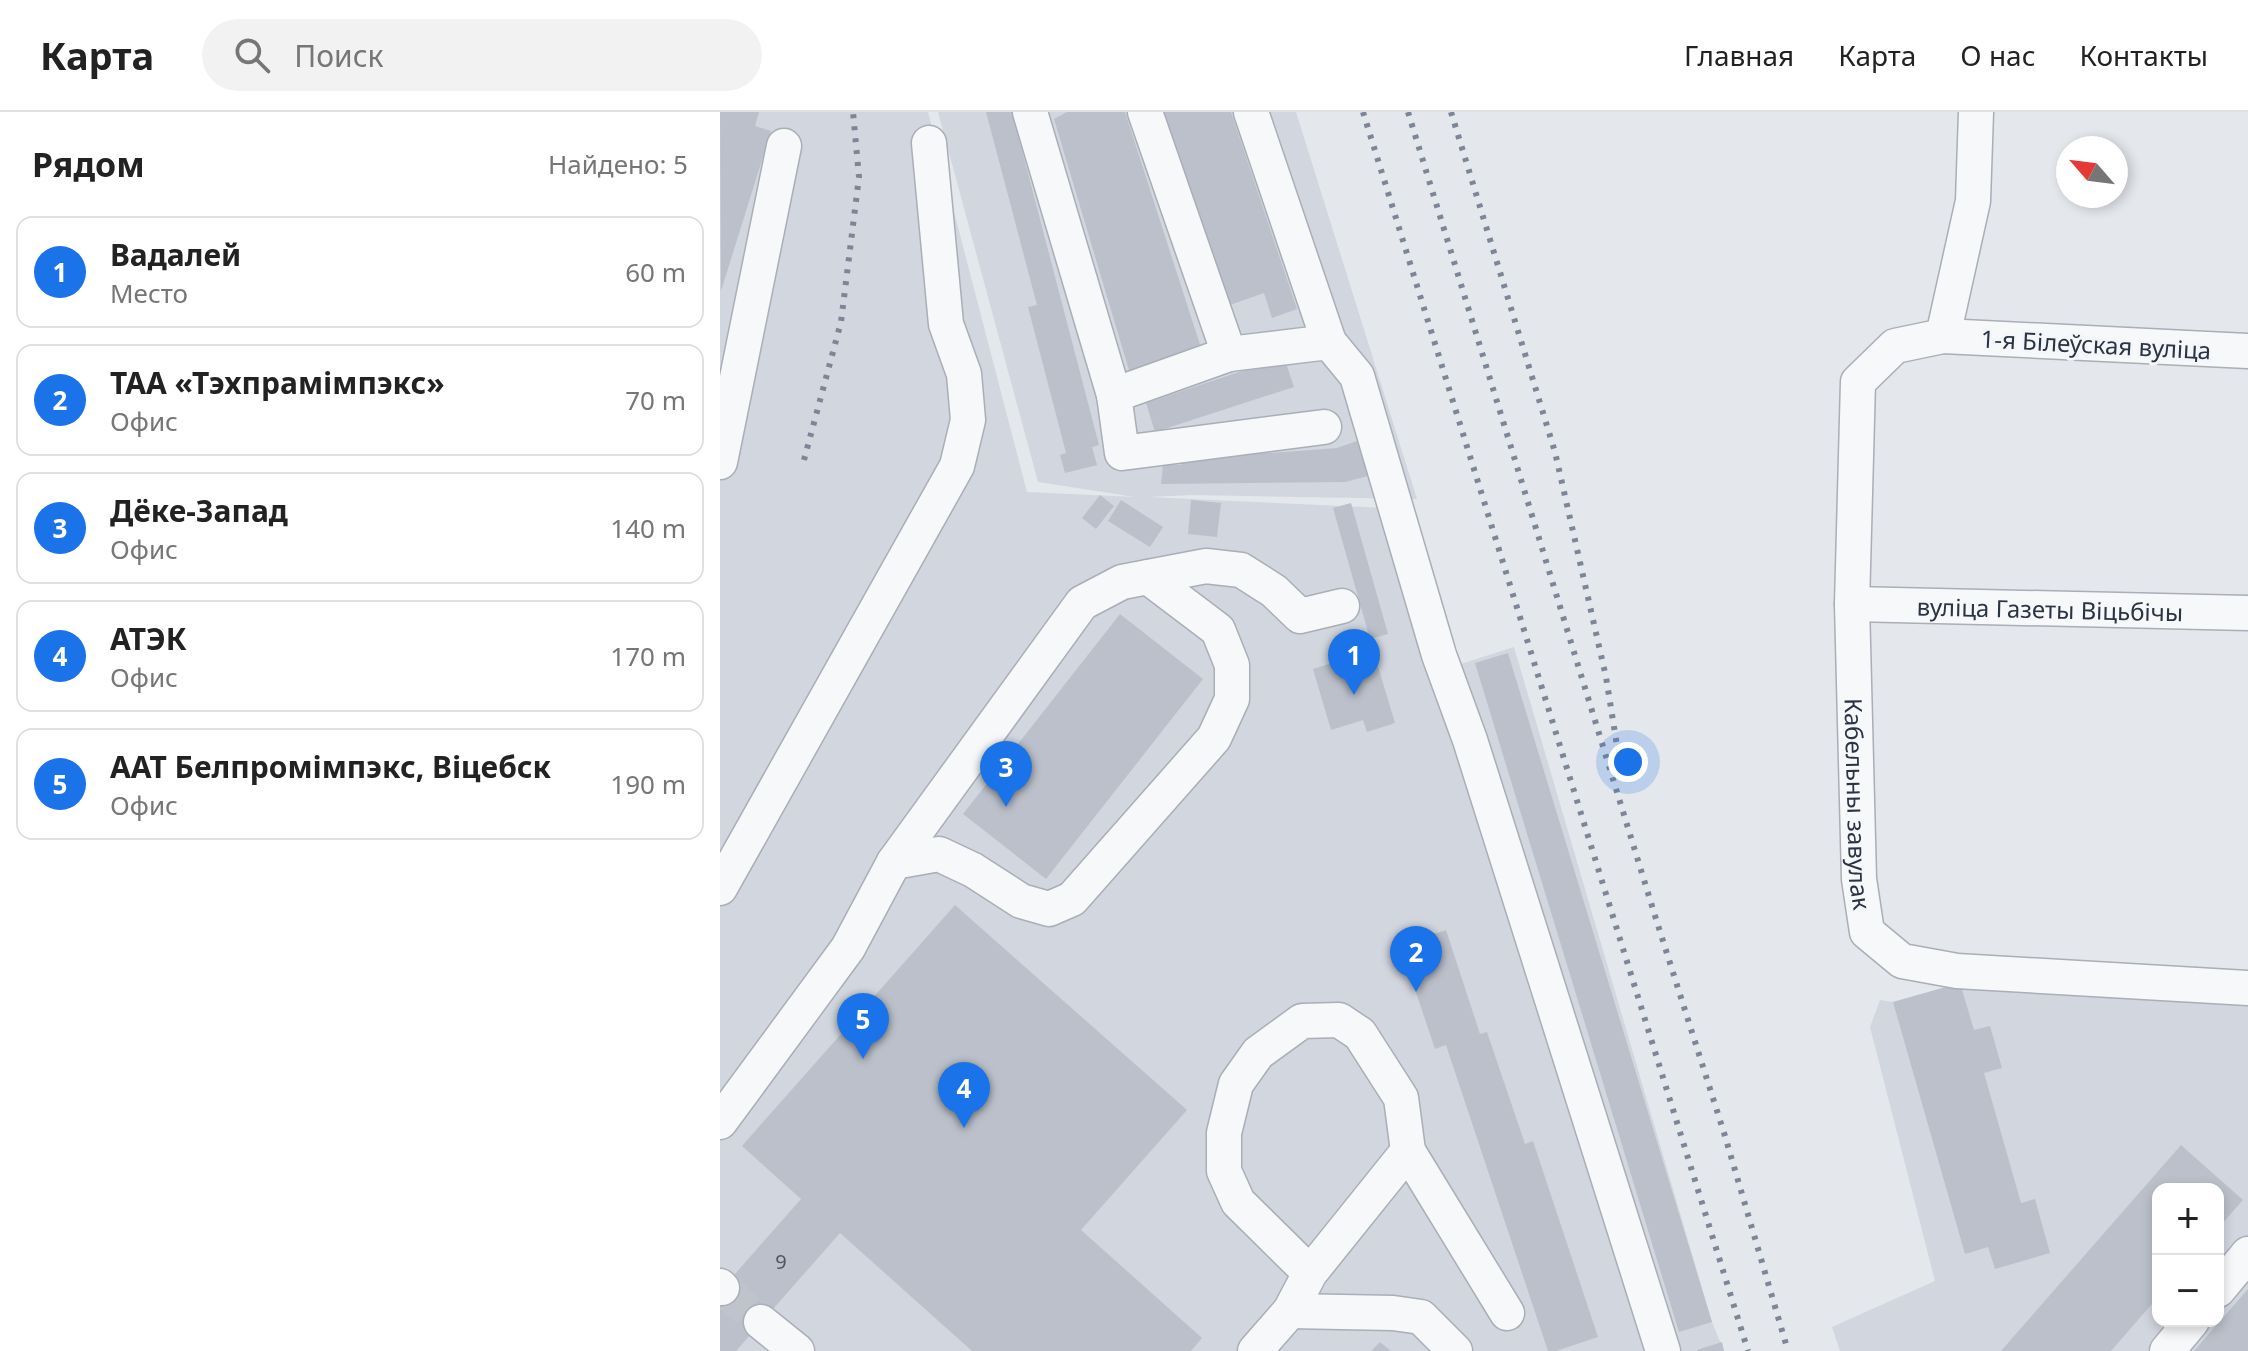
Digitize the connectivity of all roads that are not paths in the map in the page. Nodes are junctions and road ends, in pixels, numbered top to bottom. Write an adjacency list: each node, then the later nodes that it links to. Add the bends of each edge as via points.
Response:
1 (1030, 112): 11 (street)
2 (1145, 112): 10 (street)
3 (1251, 112): 8 (street)
4 (1976, 112): 7 (street, via 1973,201)
5 (929, 143): 19 (street, via 946,324 964,374 968,420 957,466)
6 (784, 146): 13 (street)
7 (1943, 336): 9 (street, 1-я Білеўская вуліца); 15 (street, Кабельны завулак, via 1895,346 1858,382)
8 (1329, 342): 10 (street); 33 (street, via 1357,376 1439,655)
9 (2248, 351)
10 (1229, 354): 11 (street)
11 (1114, 395): 12 (street, via 1122,453)
12 (1324, 427)
13 (720, 462)
14 (1148, 577): 16 (street, via 1206,566 1241,570 1300,616); 18 (street, via 1122,582 1082,603); 18 (street, via 1218,630 1232,665 1232,699 1214,738 1082,888 1049,909 1021,901 939,854)
15 (1852, 604): 17 (street, вуліца Газеты Віцьбічы); 20 (street, Кабельны завулак, via 1859,879 1867,932 1902,961 1957,971)
16 (1342, 606)
17 (2248, 613)
18 (894, 862): 21 (street, via 848,948)
19 (720, 888)
20 (2248, 988)
21 (720, 1122)
22 (1408, 1151): 24 (street); 24 (street, via 1401,1098 1360,1034 1339,1020 1302,1021 1258,1053 1236,1084 1224,1133 1224,1171 1238,1202); 27 (street)
23 (2248, 1254): 25 (street)
24 (1310, 1273): 26 (street)
25 (2224, 1283)
26 (1290, 1311): 31 (street); 32 (street, via 1421,1317)
27 (1507, 1313)
28 (761, 1322): 30 (street)
29 (2187, 1327): 34 (street)
30 (797, 1351)
31 (1255, 1351)
32 (1455, 1351)
33 (1663, 1351)
34 (2167, 1351)

